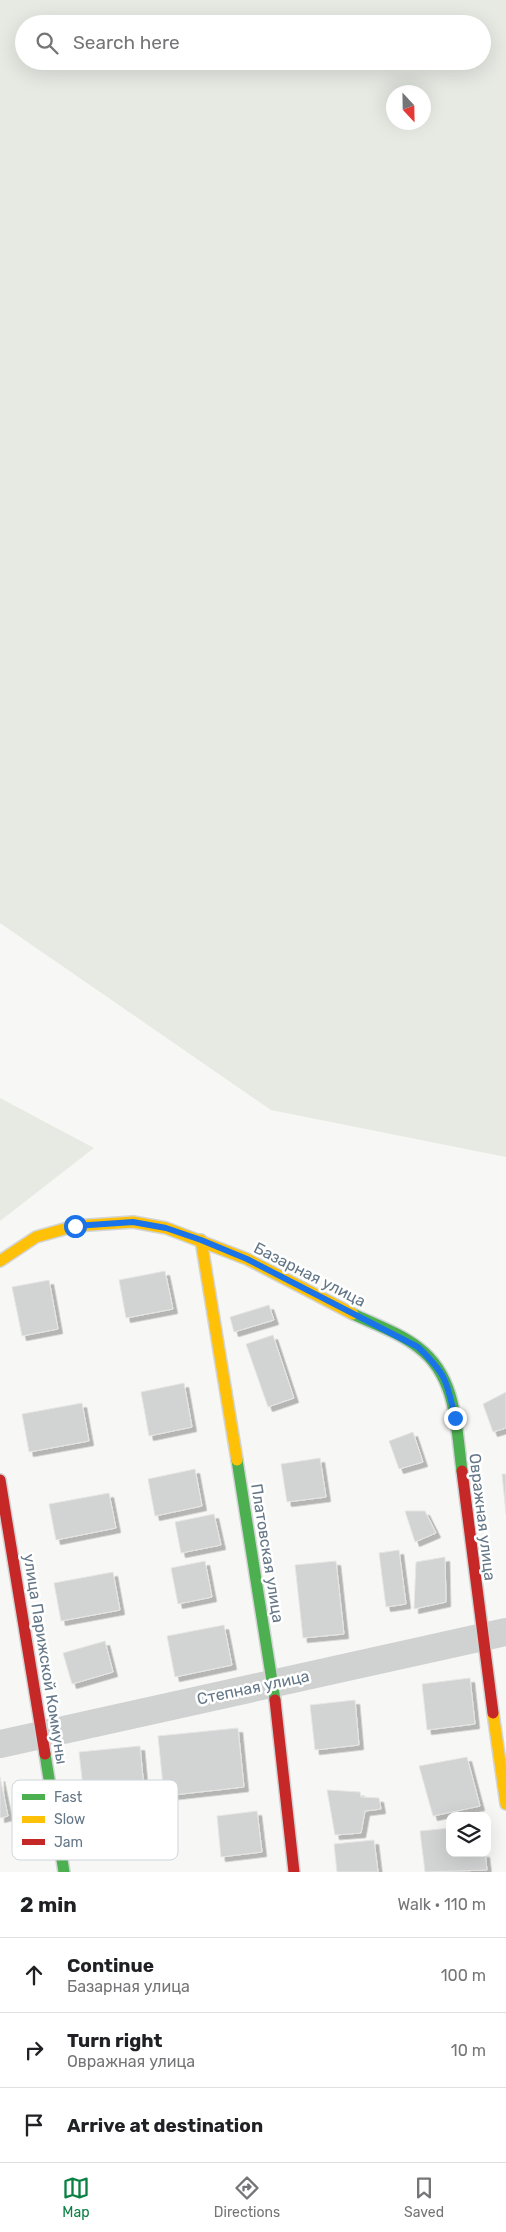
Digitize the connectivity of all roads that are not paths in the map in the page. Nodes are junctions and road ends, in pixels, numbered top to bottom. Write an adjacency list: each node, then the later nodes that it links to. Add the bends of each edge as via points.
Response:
1 (201, 1240): 2 (street, Базарная улица, via 166,1228 133,1222 75,1226 36,1237); 3 (street, Базарная улица, via 247,1259 418,1347 438,1366); 6 (street, Платовская улица)
2 (0, 1261)
3 (447, 1382): 5 (street, Овражная улица)
4 (0, 1480): 7 (street, улица Парижской Коммуны)
5 (494, 1635): 6 (street, Степная улица); 10 (street, Овражная улица)
6 (273, 1683): 7 (street, Степная улица); 11 (street, Платовская улица)
7 (42, 1734): 8 (street, Степная улица); 9 (street, улица Парижской Коммуны)
8 (0, 1744)
9 (49, 1780)
10 (506, 1804)
11 (294, 1872)

